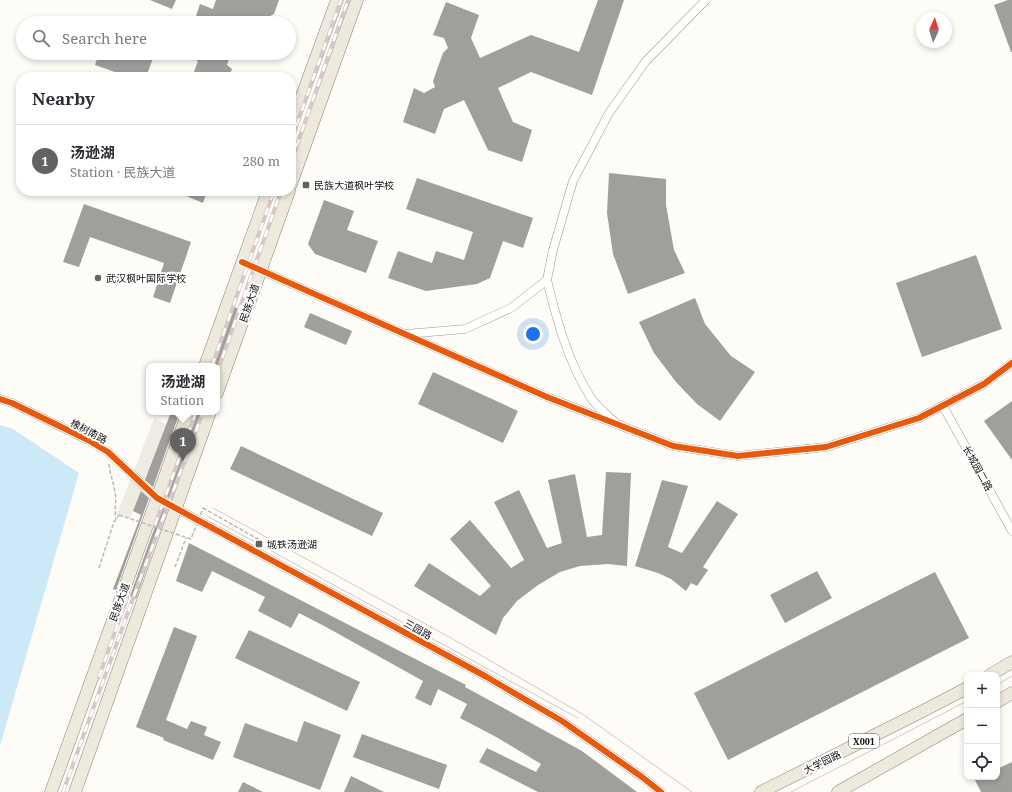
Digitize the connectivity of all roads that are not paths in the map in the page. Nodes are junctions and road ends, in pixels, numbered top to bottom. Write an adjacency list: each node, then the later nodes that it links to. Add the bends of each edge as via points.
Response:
1 (337, 0): 4 (main road)
2 (357, 0): 5 (main road)
3 (706, 0): 10 (street, via 646,61 609,113 573,181)
4 (296, 112)
5 (296, 170)
6 (266, 196): 8 (main road, 民族大道)
7 (287, 196): 9 (main road, 民族大道)
8 (242, 262): 9 (street); 12 (main road, 民族大道)
9 (260, 270): 11 (street); 14 (main road, 民族大道)
10 (547, 280): 11 (street, via 511,308 465,329); 19 (street, via 570,358 592,399)
11 (405, 334): 19 (street, via 547,397)
12 (206, 363)
13 (1012, 363): 16 (street, via 984,384)
14 (220, 384)
15 (0, 400): 20 (street, 橡树南路, via 12,403 108,452)
16 (943, 406): 19 (street, via 919,418 826,447 738,456 673,446); 22 (street, 长城园二路)
17 (187, 415): 20 (main road, 民族大道)
18 (209, 415): 21 (main road)
19 (616, 424)
20 (157, 498): 21 (street, 三园路); 29 (main road, 民族大道)
21 (176, 508): 30 (main road); 31 (street, 三园路, via 485,676 562,721)
22 (1012, 531)
23 (1012, 662): 24 (main road)
24 (995, 672)
25 (964, 690): 32 (main road, 大学园路 / X001)
26 (1012, 693): 27 (main road)
27 (1000, 700)
28 (964, 721): 33 (main road)
29 (51, 792)
30 (75, 792)
31 (661, 792)
32 (761, 792)
33 (838, 792)

